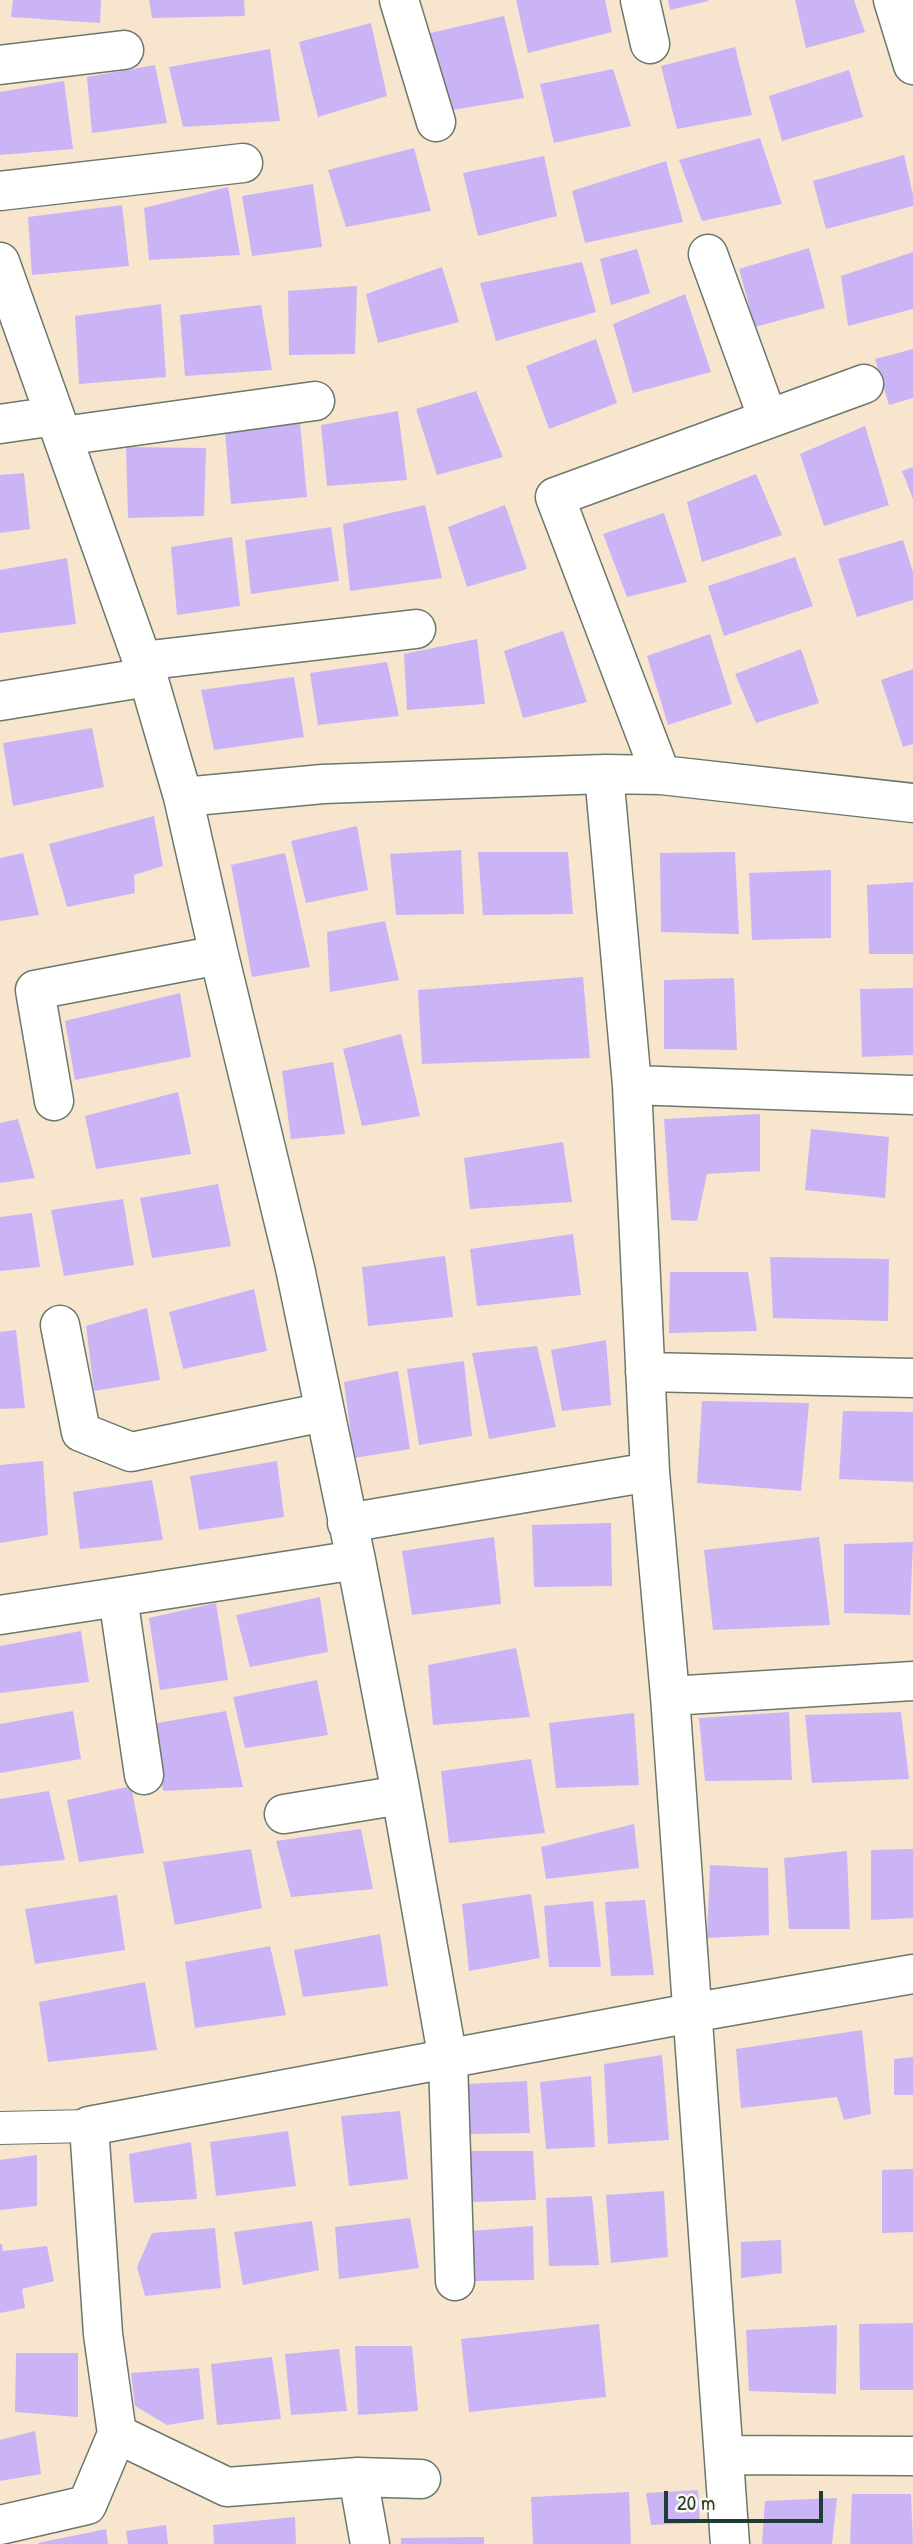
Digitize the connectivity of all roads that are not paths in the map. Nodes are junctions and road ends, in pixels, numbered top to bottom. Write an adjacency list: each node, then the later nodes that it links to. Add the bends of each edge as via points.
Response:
1 (399, 0): 8 (street)
2 (640, 0): 4 (street)
3 (893, 0): 7 (street)
4 (650, 44)
5 (124, 50): 6 (street)
6 (0, 65)
7 (913, 65)
8 (436, 122)
9 (243, 163): 10 (street)
10 (0, 191)
11 (708, 254): 15 (street)
12 (0, 262): 17 (street)
13 (864, 384): 15 (street)
14 (315, 401): 17 (street)
15 (768, 419): 22 (street, via 555,497)
16 (0, 424): 17 (street)
17 (59, 426): 19 (street)
18 (416, 629): 19 (street)
19 (145, 669): 20 (street); 23 (street)
20 (0, 701)
21 (604, 774): 22 (street); 23 (street, via 323,784); 26 (street)
22 (661, 775): 24 (street)
23 (183, 797): 25 (street)
24 (913, 803)
25 (219, 955): 28 (street, via 35,990); 32 (street, via 295,1268)
26 (632, 1085): 27 (street); 30 (street)
27 (913, 1095)
28 (54, 1101)
29 (60, 1325): 32 (street, via 81,1432 131,1452)
30 (645, 1372): 31 (street); 33 (street)
31 (913, 1378)
32 (324, 1412): 34 (street)
33 (650, 1472): 34 (street); 39 (street)
34 (347, 1523): 35 (street)
35 (356, 1560): 36 (street); 41 (street)
36 (118, 1597): 37 (street); 40 (street)
37 (0, 1615)
38 (913, 1681): 39 (street)
39 (670, 1696): 44 (street)
40 (144, 1775)
41 (401, 1795): 42 (street); 45 (street)
42 (284, 1814)
43 (913, 1974): 44 (street)
44 (691, 2013): 45 (street); 50 (street)
45 (448, 2060): 46 (street); 48 (street)
46 (89, 2126): 47 (lane); 49 (street, via 103,2334)
47 (0, 2128)
48 (455, 2281)
49 (117, 2434): 52 (street, via 226,2487); 54 (street, via 87,2505)
50 (725, 2455): 51 (street); 56 (street)
51 (913, 2456)
52 (358, 2477): 53 (street); 55 (street)
53 (421, 2479)
54 (0, 2525)
55 (370, 2544)
56 (730, 2544)

